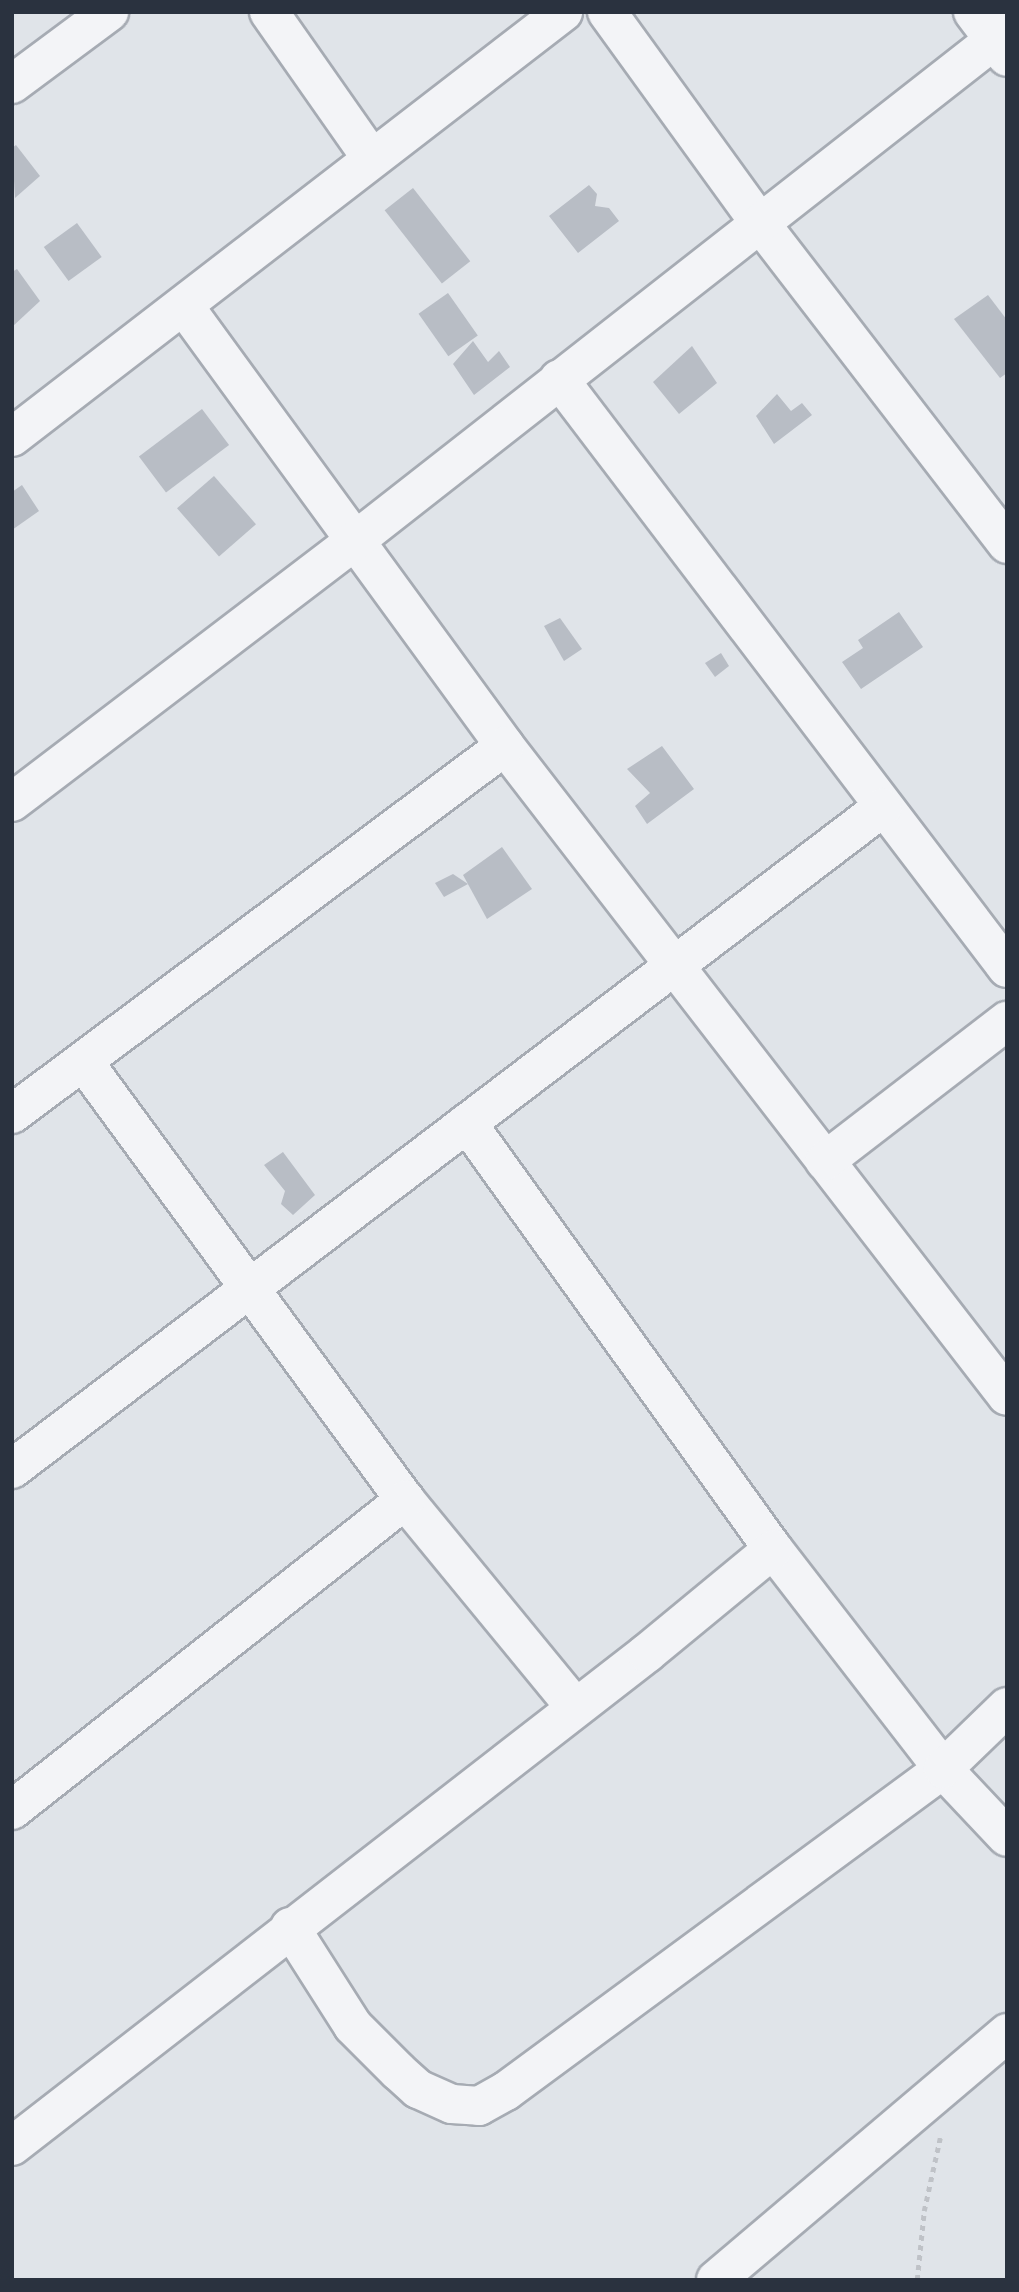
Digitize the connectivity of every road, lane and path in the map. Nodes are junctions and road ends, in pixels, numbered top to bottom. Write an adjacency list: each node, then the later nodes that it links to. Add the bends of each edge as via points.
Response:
1 (108, 12): 6 (street)
2 (269, 12): 7 (street)
3 (563, 12): 7 (street)
4 (607, 12): 8 (street)
5 (995, 35): 8 (street)
6 (12, 84)
7 (372, 159): 9 (street)
8 (760, 223): 10 (street); 13 (street)
9 (184, 306): 11 (street); 12 (street)
10 (559, 379): 12 (street); 16 (street)
11 (12, 437)
12 (356, 540): 14 (street); 15 (street)
13 (1007, 544)
14 (505, 746): 17 (street); 20 (street)
15 (12, 802)
16 (882, 808): 17 (street); 18 (street)
17 (674, 964): 22 (street); 23 (street)
18 (1007, 968)
19 (1007, 1021): 23 (street)
20 (83, 1061): 21 (street); 24 (street)
21 (12, 1114)
22 (467, 1123): 24 (street); 28 (street)
23 (825, 1161): 25 (street)
24 (254, 1288): 26 (street); 27 (street)
25 (1003, 1383)
26 (12, 1469)
27 (405, 1500): 29 (street); 32 (street)
28 (773, 1549): 29 (street); 31 (street)
29 (575, 1706): 34 (street)
30 (1007, 1707): 31 (street)
31 (943, 1769): 33 (street); 34 (street, via 506,2091 479,2106 452,2104 418,2089 398,2071 353,2026)
32 (12, 1810)
33 (1007, 1837)
34 (290, 1927): 37 (street)
35 (1007, 2033): 38 (street)
36 (941, 2132): 39 (path, via 924,2211)
37 (12, 2146)
38 (716, 2280)
39 (917, 2280)

